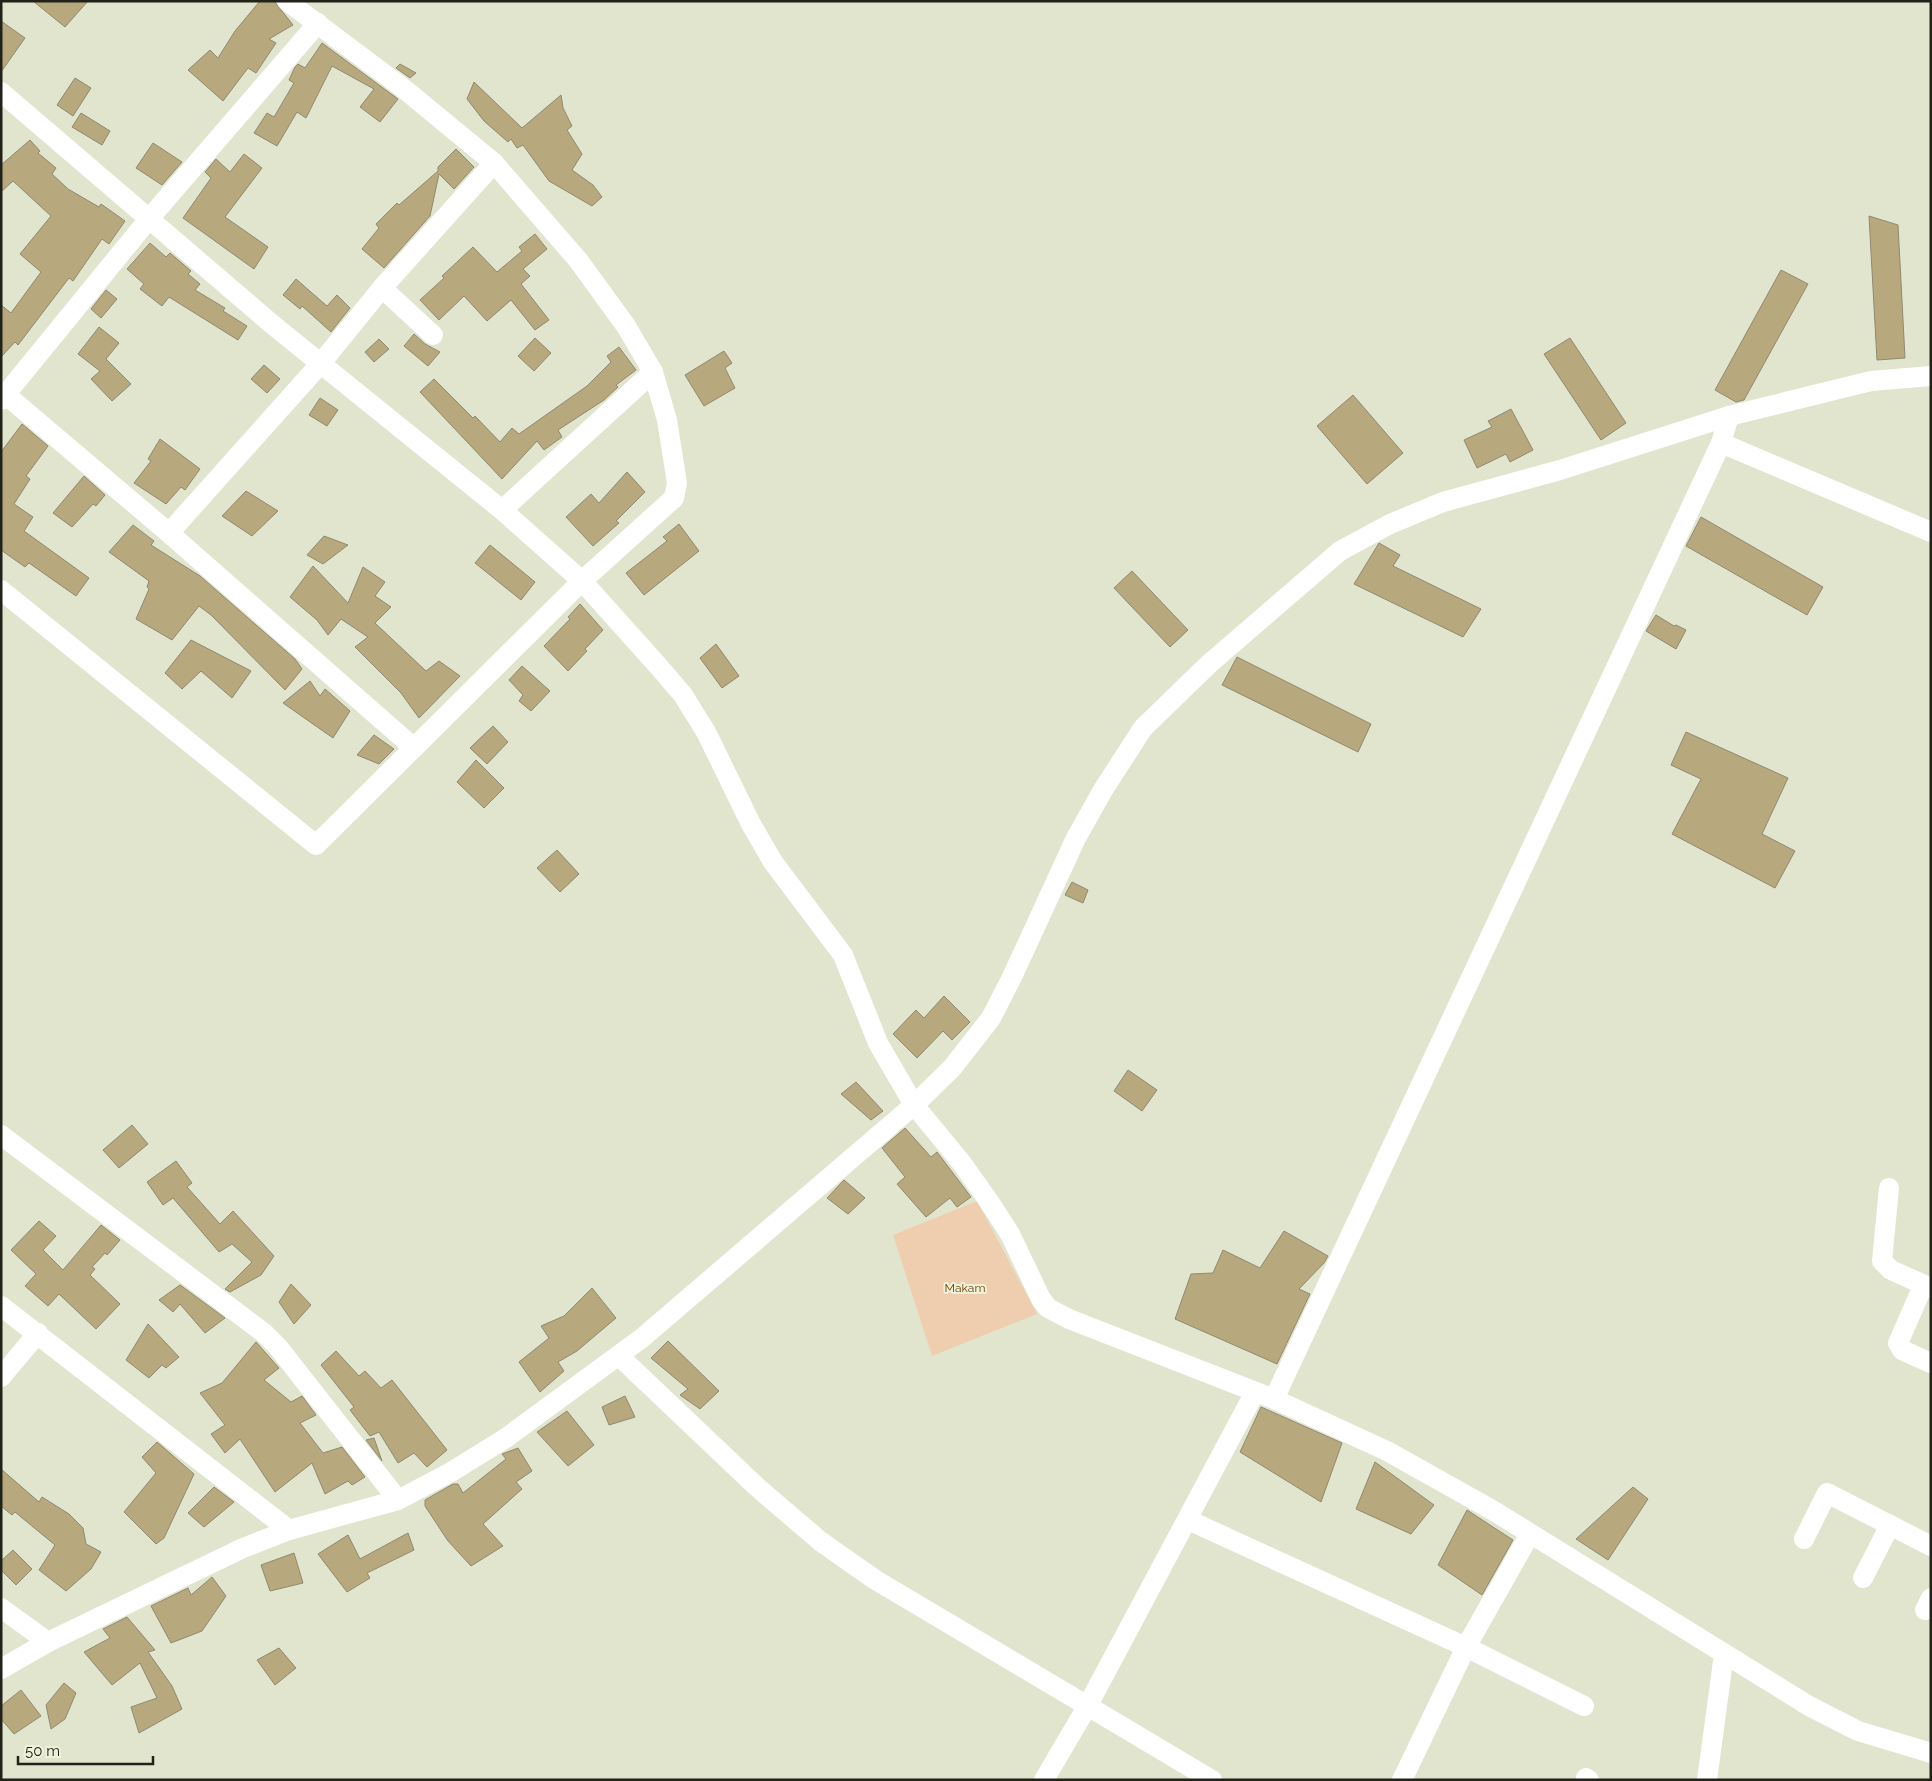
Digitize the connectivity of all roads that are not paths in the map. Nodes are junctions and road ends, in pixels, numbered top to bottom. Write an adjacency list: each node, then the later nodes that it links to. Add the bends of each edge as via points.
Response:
1 (287, 1): 2 (street)
2 (318, 23): 4 (street); 5 (street)
3 (1, 92): 5 (street)
4 (494, 163): 6 (street); 9 (street, via 578,260 626,326)
5 (148, 220): 8 (street); 11 (street)
6 (382, 288): 7 (street); 8 (street)
7 (433, 334)
8 (321, 363): 14 (street); 16 (street)
9 (653, 372): 14 (street); 17 (street, via 667,420 676,492 672,502)
10 (1931, 376): 12 (street, via 1871,381)
11 (4, 398): 16 (street)
12 (1730, 416): 13 (street); 20 (street, via 1560,470 1443,502 1390,524 1340,551 1282,599 1143,728 1076,838 991,1018 952,1068)
13 (1722, 443): 15 (street); 30 (street)
14 (502, 510): 17 (street)
15 (1931, 532)
16 (169, 533): 19 (street)
17 (582, 581): 19 (street); 20 (street, via 683,695 706,732 773,862 843,955 878,1043)
18 (1, 590): 19 (street, via 316,845)
19 (414, 748)
20 (914, 1105): 26 (street); 29 (street, via 988,1200 1010,1234 1048,1308)
21 (1, 1135): 31 (street, via 264,1333)
22 (1889, 1188): 23 (street, via 1882,1261)
23 (1925, 1292): 27 (street, via 1898,1343 1902,1350)
24 (1, 1306): 25 (street)
25 (38, 1333): 28 (street); 34 (street)
26 (619, 1356): 31 (street, via 506,1438); 44 (street, via 820,1541 874,1579)
27 (1931, 1364)
28 (1, 1377)
29 (1255, 1392): 30 (street); 32 (street)
30 (1274, 1399): 35 (street, via 1387,1451 1494,1510)
31 (398, 1500): 34 (street)
32 (1188, 1520): 41 (street); 44 (street)
33 (1890, 1525): 36 (street, via 1827,1493); 37 (street); 38 (street)
34 (289, 1530): 40 (street, via 243,1548)
35 (1530, 1534): 41 (street); 42 (street)
36 (1804, 1540)
37 (1931, 1546)
38 (1864, 1578)
39 (1, 1608): 40 (street)
40 (48, 1642): 43 (street)
41 (1466, 1647): 45 (street); 49 (street)
42 (1724, 1654): 46 (street, via 1809,1706 1858,1731); 50 (street)
43 (1, 1669)
44 (1088, 1705): 47 (street); 48 (street)
45 (1584, 1706)
46 (1931, 1753)
47 (1044, 1780)
48 (1212, 1780)
49 (1402, 1780)
50 (1707, 1780)

